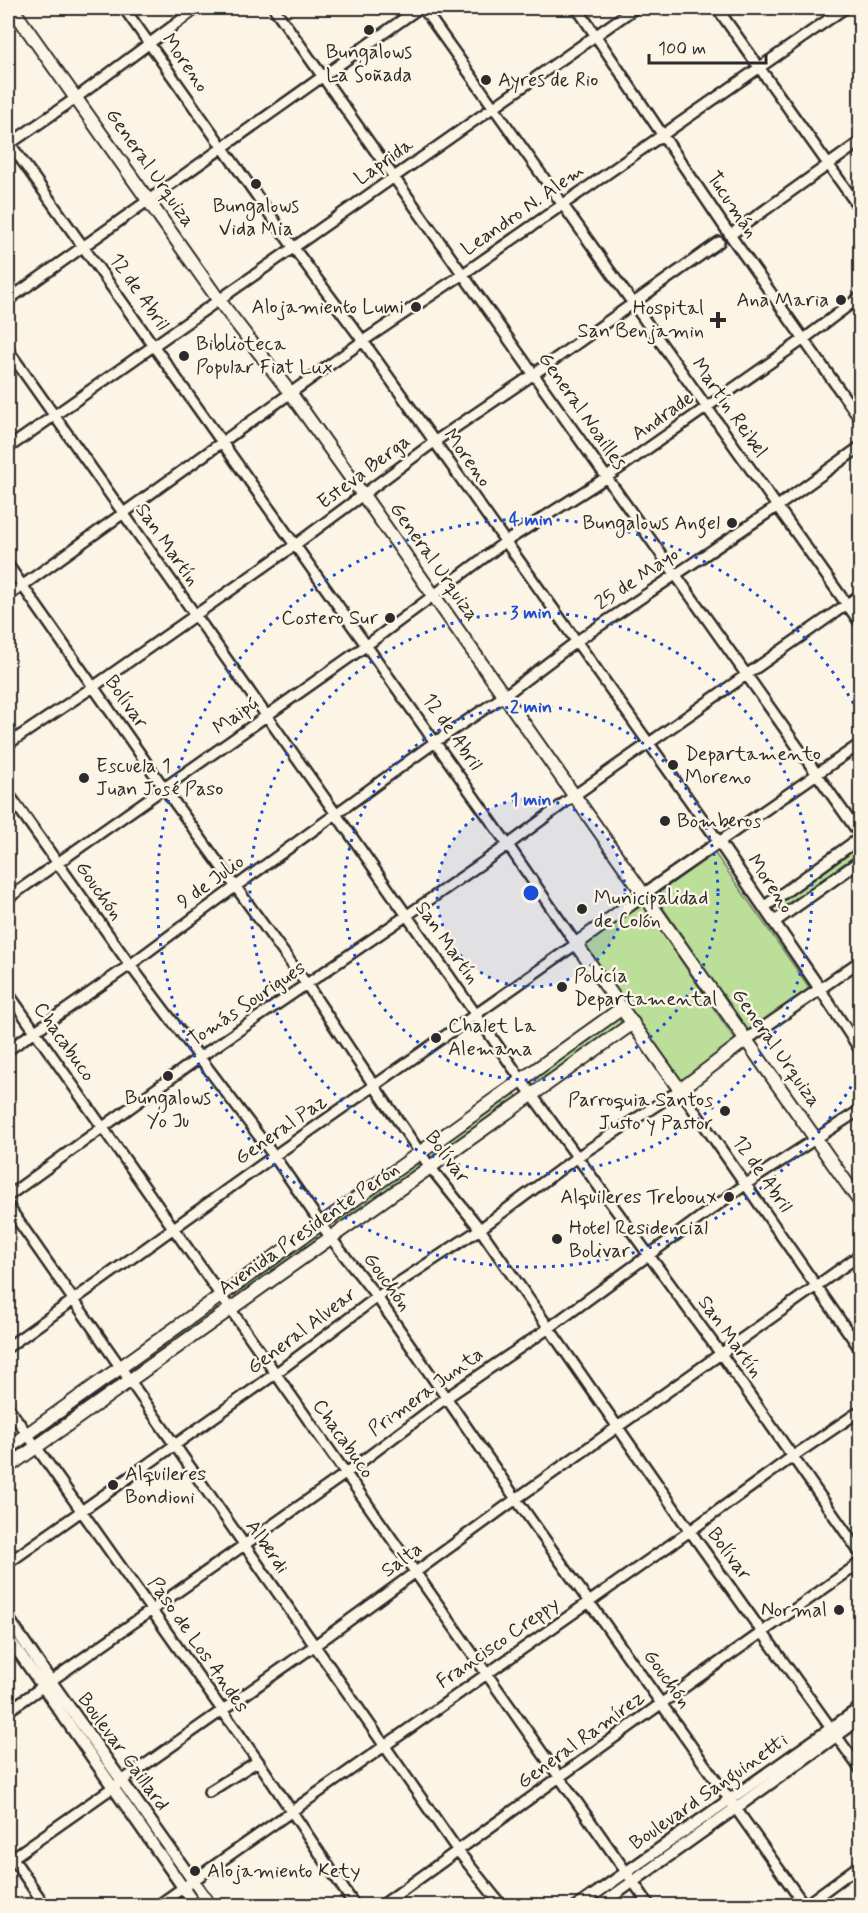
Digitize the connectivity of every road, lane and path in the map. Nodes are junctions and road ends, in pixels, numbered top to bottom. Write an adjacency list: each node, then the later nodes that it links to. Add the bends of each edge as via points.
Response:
1 (12, 8): 15 (main road, General Urquiza)
2 (124, 8): 12 (street, Moreno)
3 (197, 8): 12 (street)
4 (274, 8): 14 (street, General Noailles)
5 (418, 8): 14 (street)
6 (423, 8): 16 (street, Martín Reibel)
7 (577, 8): 11 (street, Tucumán)
8 (635, 8): 11 (street, Laprida)
9 (717, 8): 13 (street)
10 (845, 8): 13 (street, Leandro N. Alem)
11 (596, 35): 16 (street, Laprida); 17 (street, Tucumán)
12 (149, 43): 15 (street); 20 (street, Moreno)
13 (759, 66): 17 (street, Leandro N. Alem); 21 (street)
14 (322, 76): 20 (street); 22 (street, General Noailles)
15 (76, 98): 19 (street); 23 (main road, General Urquiza)
16 (494, 107): 22 (street, Laprida); 24 (street, Martín Reibel)
17 (662, 134): 24 (street, Leandro N. Alem); 26 (street, Tucumán)
18 (861, 142): 21 (street)
19 (8, 143): 28 (street, 12 de Abril)
20 (222, 147): 23 (street); 29 (street, Moreno)
21 (829, 165): 25 (street); 26 (street)
22 (394, 176): 29 (street, Laprida); 30 (street, General Noailles)
23 (148, 200): 28 (street); 32 (main road, General Urquiza)
24 (563, 204): 30 (street, Leandro N. Alem); 34 (street, Martín Reibel)
25 (861, 209)
26 (730, 235): 35 (street, Tucumán)
27 (719, 242): 34 (street, Esteva Berga)
28 (83, 247): 33 (street); 37 (street, 12 de Abril)
29 (293, 247): 32 (street, Laprida); 36 (street, Moreno)
30 (463, 274): 36 (street, Leandro N. Alem); 39 (street, General Noailles)
31 (861, 297): 35 (street, Andrade)
32 (218, 299): 37 (street, Laprida); 40 (main road, General Urquiza)
33 (8, 300)
34 (633, 304): 39 (street, Esteva Berga); 41 (street, Martín Reibel)
35 (804, 339): 41 (street, Andrade); 43 (street, Tucumán)
36 (363, 341): 40 (street, Leandro N. Alem); 44 (street, Moreno)
37 (153, 345): 42 (street, Laprida); 45 (street, 12 de Abril)
38 (8, 350): 42 (street, San Martín)
39 (534, 374): 44 (street, Esteva Berga); 48 (street, General Noailles)
40 (291, 394): 45 (street, Leandro N. Alem); 49 (main road, General Urquiza)
41 (707, 407): 48 (street, Andrade); 50 (street, Martín Reibel)
42 (54, 415): 47 (street, Laprida); 51 (street, San Martín)
43 (861, 419)
44 (434, 442): 49 (street, Esteva Berga); 52 (street, Moreno)
45 (223, 443): 51 (street, Leandro N. Alem); 53 (street, 12 de Abril)
46 (861, 447): 50 (street, 25 de Mayo)
47 (8, 448)
48 (607, 477): 52 (street, Andrade); 55 (street, General Noailles)
49 (363, 495): 53 (street, Esteva Berga); 59 (main road, General Urquiza)
50 (777, 506): 55 (street, 25 de Mayo); 60 (street, Martín Reibel)
51 (123, 514): 56 (street, Leandro N. Alem); 61 (street, San Martín)
52 (505, 542): 59 (street, Andrade); 63 (street, Moreno)
53 (295, 545): 61 (street, Esteva Berga); 64 (street, 12 de Abril)
54 (8, 565): 56 (street, Bolívar)
55 (676, 575): 63 (street, 25 de Mayo); 65 (street, General Noailles)
56 (22, 586): 58 (street, Leandro N. Alem); 66 (street, Bolívar)
57 (861, 595): 60 (street, Tomás Sourigues)
58 (8, 596)
59 (433, 597): 64 (street, Andrade); 67 (main road, General Urquiza)
60 (848, 605): 62 (street, Martín Reibel); 65 (street, Tomás Sourigues)
61 (195, 615): 66 (street, Esteva Berga); 68 (street, San Martín)
62 (861, 623)
63 (577, 641): 67 (street, 25 de Mayo); 71 (street, Moreno)
64 (367, 645): 68 (street, Maipú); 69 (street, 12 de Abril)
65 (747, 675): 71 (street, Tomás Sourigues); 73 (street, General Noailles)
66 (93, 687): 70 (street, Esteva Berga); 74 (street, Bolívar)
67 (504, 696): 69 (street, 25 de Mayo); 76 (main road, General Urquiza)
68 (266, 717): 74 (street, Maipú); 77 (street, San Martín)
69 (435, 742): 77 (street, 9 de Julio); 80 (street, 12 de Abril)
70 (8, 744)
71 (648, 744): 76 (street, Tomás Sourigues); 79 (street, Moreno)
72 (861, 744): 73 (street)
73 (818, 774): 78 (street, General Noailles); 79 (street)
74 (164, 788): 82 (street, Maipú); 83 (street, Bolívar)
75 (8, 793): 82 (street, Gouchón)
76 (575, 795): 80 (street, Tomás Sourigues); 84 (main road, General Urquiza)
77 (336, 814): 83 (street, 9 de Julio); 87 (street, San Martín)
78 (861, 836): 86 (street)
79 (719, 842): 84 (street); 86 (street, Moreno)
80 (508, 845): 87 (street, Tomás Sourigues); 89 (street, 12 de Abril)
81 (861, 861): 88 (street)
82 (57, 863): 85 (street, Maipú); 91 (street, Gouchón)
83 (235, 886): 91 (street, 9 de Julio); 92 (street, Bolívar)
84 (644, 894): 89 (main road); 99 (main road, General Urquiza)
85 (8, 898)
86 (764, 907): 88 (street, Moreno)
87 (406, 916): 92 (street, Tomás Sourigues); 96 (street, San Martín)
88 (774, 922): 93 (street, Moreno)
89 (576, 944): 95 (main road, 12 de Abril); 96 (street, General Paz)
90 (861, 961): 93 (street)
91 (130, 965): 98 (street, 9 de Julio); 102 (street, Gouchón)
92 (307, 985): 102 (street, Tomás Sourigues); 104 (street, Bolívar)
93 (820, 989): 99 (street); 101 (street, Moreno)
94 (8, 993): 98 (street, Chacabuco)
95 (622, 1008): 97 (main road, 12 de Abril); 103 (main road, Avenida Presidente Perón)
96 (476, 1015): 103 (street, San Martín); 104 (street, General Paz)
97 (633, 1023): 105 (main road, 12 de Abril); 106 (main road, Avenida Presidente Perón)
98 (34, 1031): 100 (street, 9 de Julio); 108 (street, Chacabuco)
99 (747, 1040): 105 (main road); 109 (main road, General Urquiza)
100 (8, 1050)
101 (861, 1050)
102 (200, 1057): 108 (street, Tomás Sourigues); 111 (street, Gouchón)
103 (521, 1080): 106 (street, San Martín); 110 (main road, Avenida Presidente Perón)
104 (375, 1087): 110 (street, Bolívar); 111 (street, General Paz)
105 (680, 1090): 112 (street, General Alvear); 114 (street, 12 de Abril)
106 (532, 1095): 112 (street, San Martín); 113 (main road, Avenida Presidente Perón)
107 (861, 1110): 109 (street, Primera Junta)
108 (103, 1128): 115 (street, Tomás Sourigues); 119 (street, Chacabuco)
109 (815, 1138): 114 (street, Primera Junta); 116 (main road, General Urquiza)
110 (420, 1152): 113 (street, Bolívar); 118 (main road, Avenida Presidente Perón)
111 (274, 1156): 118 (street, Gouchón); 119 (street, General Paz)
112 (577, 1157): 120 (street, General Alvear); 122 (street, San Martín)
113 (430, 1167): 120 (street, Bolívar); 121 (main road, Avenida Presidente Perón)
114 (746, 1184): 122 (street, Primera Junta); 124 (street, 12 de Abril)
115 (8, 1196)
116 (861, 1202)
117 (8, 1206): 127 (street, Alberdi)
118 (320, 1223): 121 (street, Gouchón); 125 (main road, Avenida Presidente Perón)
119 (174, 1229): 125 (street, Chacabuco); 127 (street, General Paz)
120 (480, 1229): 126 (street, General Alvear); 129 (street, Bolívar)
121 (330, 1237): 126 (street, Gouchón); 128 (main road, Avenida Presidente Perón)
122 (648, 1255): 129 (street, Primera Junta); 132 (street, San Martín)
123 (861, 1255): 124 (street, Salta)
124 (817, 1287): 131 (street, 12 de Abril); 132 (street, Salta)
125 (220, 1295): 128 (street, Chacabuco); 133 (main road, Avenida Presidente Perón)
126 (377, 1297): 134 (street, General Alvear); 136 (street, Gouchón)
127 (73, 1300): 130 (street, General Paz); 133 (street, Alberdi)
128 (230, 1309): 134 (street, Chacabuco); 135 (main road, Avenida Presidente Perón)
129 (549, 1328): 136 (street, Primera Junta); 139 (street, Bolívar)
130 (8, 1347)
131 (861, 1349)
132 (721, 1354): 139 (street, Salta); 144 (street, San Martín)
133 (120, 1367): 135 (street, Alberdi); 140 (main road, Avenida Presidente Perón)
134 (275, 1374): 141 (street, General Alvear); 146 (street, Chacabuco)
135 (129, 1380): 141 (street, Alberdi); 142 (main road, Avenida Presidente Perón)
136 (446, 1398): 146 (street, Primera Junta); 147 (street, Gouchón)
137 (8, 1407): 140 (street, Paso de Los Andes)
138 (861, 1411): 144 (street, Francisco Creppy)
139 (619, 1427): 147 (street, Salta); 149 (street, Bolívar)
140 (28, 1434): 142 (street, Paso de Los Andes); 143 (main road, Avenida Presidente Perón)
141 (174, 1445): 148 (street, General Alvear); 150 (street, Alberdi)
142 (36, 1447): 145 (main road, Avenida Presidente Perón); 148 (street, Paso de Los Andes)
143 (8, 1448)
144 (792, 1457): 149 (street, Francisco Creppy); 151 (street, San Martín)
145 (8, 1467)
146 (345, 1473): 150 (street, Primera Junta); 154 (street, Chacabuco)
147 (516, 1499): 154 (street, Salta); 155 (street, Gouchón)
148 (82, 1511): 152 (street, General Alvear); 156 (street, Paso de Los Andes)
149 (690, 1531): 155 (street, Francisco Creppy); 158 (street, Bolívar)
150 (243, 1545): 156 (street, Primera Junta); 160 (street, Alberdi)
151 (861, 1553)
152 (8, 1563)
153 (861, 1563): 158 (street, General Ramírez)
154 (416, 1573): 160 (street, Salta); 161 (street, Chacabuco)
155 (588, 1601): 161 (street, Francisco Creppy); 163 (street, Gouchón)
156 (152, 1609): 162 (street, Primera Junta); 166 (street, Paso de Los Andes)
157 (8, 1618): 162 (street, Boulevar Gaillard)
158 (764, 1633): 163 (street, General Ramírez); 168 (street, Bolívar)
159 (8, 1637): 162 (street, Boulevar Gaillard)
160 (314, 1646): 166 (street, Salta); 169 (street, Alberdi)
161 (487, 1674): 169 (street, Francisco Creppy); 172 (street, Chacabuco)
162 (46, 1684): 165 (street, Primera Junta); 173 (street, Boulevar Gaillard); 174 (street, Boulevar Gaillard)
163 (662, 1703): 172 (street, General Ramírez); 176 (street, Gouchón)
164 (861, 1708): 168 (street, Boulevard Sanguinetti)
165 (8, 1710)
166 (221, 1710): 170 (street, Paso de Los Andes); 173 (street, Salta)
167 (861, 1719): 168 (street, Boulevard Sanguinetti)
168 (835, 1732): 171 (street, Bolívar); 176 (street, Boulevard Sanguinetti)
169 (384, 1746): 177 (street, Francisco Creppy); 178 (street, Alberdi)
170 (258, 1761): 175 (street); 177 (street, Paso de Los Andes)
171 (861, 1769)
172 (560, 1778): 178 (street, General Ramírez); 181 (street, Chacabuco)
173 (122, 1780): 174 (street, Salta); 182 (street, Boulevar Gaillard)
174 (111, 1787): 179 (street, Salta); 183 (street, Boulevar Gaillard)
175 (209, 1792)
176 (733, 1803): 181 (street, Boulevard Sanguinetti); 194 (street, Gouchón)
177 (292, 1811): 182 (street, Francisco Creppy); 188 (street, Paso de Los Andes)
178 (458, 1851): 189 (street, General Ramírez); 190 (street, Alberdi)
179 (9, 1857): 184 (street)
180 (861, 1865): 194 (street)
181 (630, 1876): 191 (street, Boulevard Sanguinetti); 192 (street, Boulevard Sanguinetti); 193 (street, Chacabuco)
182 (193, 1880): 183 (street, Francisco Creppy); 187 (street, Boulevar Gaillard)
183 (182, 1887): 185 (street, Francisco Creppy); 186 (street, Boulevar Gaillard)
184 (45, 1905)
185 (157, 1905)
186 (196, 1905)
187 (212, 1905)
188 (355, 1905)
189 (381, 1905)
190 (502, 1905)
191 (578, 1905)
192 (599, 1905)
193 (650, 1905)
194 (805, 1905)

